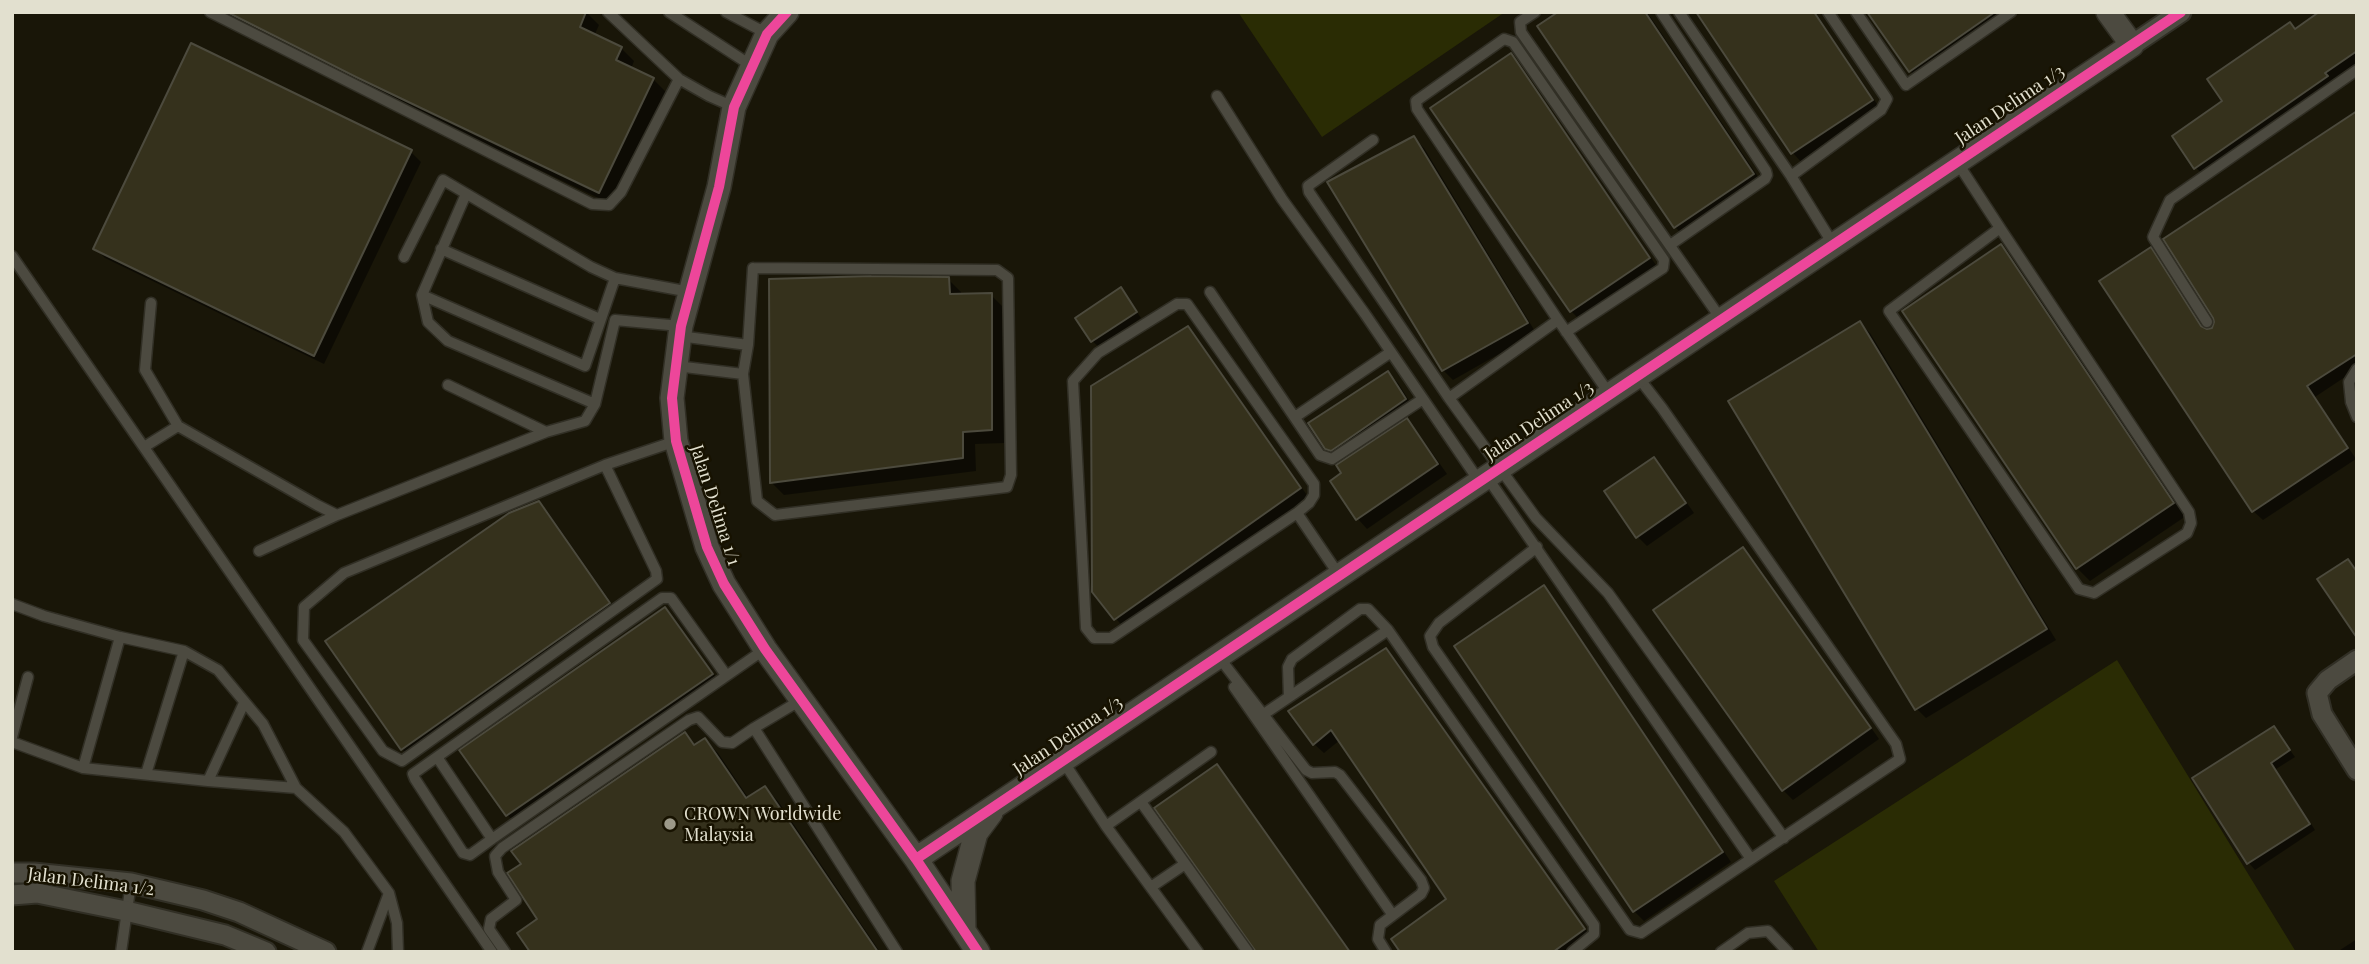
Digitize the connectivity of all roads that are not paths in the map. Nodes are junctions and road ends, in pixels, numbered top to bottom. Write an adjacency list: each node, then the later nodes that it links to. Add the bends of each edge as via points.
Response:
1 (210, 12): 18 (lane, via 592,204 609,205 621,192)
2 (608, 12): 18 (lane)
3 (669, 12): 16 (lane)
4 (726, 12): 14 (lane)
5 (787, 12): 14 (street, Jalan Delima 1/1)
6 (1535, 12): 26 (lane, via 1521,22 1521,32)
7 (1661, 12): 26 (lane, via 1766,171 1765,179)
8 (1679, 12): 23 (lane)
9 (1828, 12): 23 (lane, via 1887,99 1881,110)
10 (1856, 12): 11 (lane, via 1906,85)
11 (2011, 12)
12 (2108, 12): 15 (street)
13 (2181, 12): 15 (street, Jalan Delima 1/3)
14 (767, 34): 16 (street, Jalan Delima 1/1)
15 (2132, 45): 22 (street, Jalan Delima 1/3)
16 (752, 66): 20 (street, Jalan Delima 1/1)
17 (2357, 70): 39 (lane, via 2170,200 2153,237)
18 (679, 79): 20 (lane)
19 (1217, 96): 43 (lane, via 1282,199)
20 (734, 107): 32 (street, Jalan Delima 1/1, via 719,187)
21 (1373, 139): 50 (lane, via 1308,186 1309,192)
22 (1957, 162): 25 (lane); 27 (street, Jalan Delima 1/3)
23 (1791, 176): 27 (lane)
24 (467, 194): 28 (lane); 30 (lane, via 443,180); 31 (lane)
25 (2000, 228): 25 (lane, via 2189,512 2187,533 2094,593 2079,589 1889,311)
26 (1670, 245): 38 (lane)
27 (1833, 245): 38 (street, Jalan Delima 1/3)
28 (441, 249): 34 (lane); 36 (lane)
29 (12, 256): 58 (lane)
30 (404, 257)
31 (615, 278): 32 (lane); 36 (lane)
32 (690, 292): 40 (street, Jalan Delima 1/1)
33 (1210, 292): 53 (lane)
34 (422, 295): 36 (lane, via 585,366); 52 (lane, via 428,322 448,341)
35 (151, 303): 55 (lane, via 145,370)
36 (600, 319)
37 (1558, 320): 41 (lane); 41 (lane, via 1417,109 1416,101 1504,39 1513,42 1664,260 1663,268); 50 (lane)
38 (1721, 320): 47 (street, Jalan Delima 1/3)
39 (2207, 322)
40 (680, 331): 42 (lane); 44 (street, Jalan Delima 1/1); 52 (lane, via 615,320)
41 (1566, 332): 49 (lane)
42 (748, 345): 46 (lane); 46 (lane, via 753,268 997,270 1007,278 1012,475 1007,486 775,514 757,501)
43 (1391, 352): 51 (lane); 53 (lane)
44 (676, 366): 46 (lane); 57 (street, Jalan Delima 1/1, via 672,398)
45 (2357, 369): 54 (lane, via 2349,382)
46 (743, 374)
47 (1637, 376): 49 (street, Jalan Delima 1/3); 92 (lane, via 1896,744 1900,759)
48 (448, 385): 56 (lane)
49 (1610, 395): 60 (street, Jalan Delima 1/3)
50 (1449, 398): 60 (lane)
51 (1423, 399): 53 (lane, via 1332,459 1320,455); 60 (lane)
52 (595, 404): 56 (lane, via 585,421)
53 (1295, 417)
54 (2357, 417)
55 (178, 426): 58 (lane); 62 (lane)
56 (546, 432): 62 (lane)
57 (676, 442): 59 (lane); 69 (street, Jalan Delima 1/1, via 707,547 724,584)
58 (145, 447): 110 (lane)
59 (606, 465): 59 (lane, via 657,579 402,761 383,751 303,640 304,607 344,573)
60 (1488, 476): 63 (lane); 65 (street, Jalan Delima 1/3); 92 (lane, via 1608,593)
61 (1297, 513): 61 (lane, via 1314,495 1314,485 1187,304 1177,304 1098,353 1073,381 1086,628 1094,638 1111,638); 65 (lane)
62 (337, 514): 64 (lane)
63 (1537, 547): 95 (lane); 95 (lane, via 1439,623 1430,636 1433,647 1630,930 1642,933)
64 (259, 551)
65 (1340, 575): 71 (street, Jalan Delima 1/3)
66 (12, 604): 68 (lane)
67 (1388, 630): 75 (lane); 75 (lane, via 1368,609 1360,610 1292,659); 117 (lane, via 1594,925 1594,934)
68 (120, 637): 70 (lane); 84 (lane)
69 (765, 649): 73 (lane); 76 (street, Jalan Delima 1/1)
70 (184, 651): 77 (lane, via 218,670); 86 (lane)
71 (1216, 658): 78 (lane); 83 (street, Jalan Delima 1/3); 103 (lane)
72 (2357, 660): 85 (street, via 2317,693 2322,714)
73 (726, 675): 82 (lane, via 671,598 662,598); 93 (lane)
74 (28, 677): 80 (lane)
75 (1289, 697): 78 (lane)
76 (801, 699): 79 (lane); 94 (street, Jalan Delima 1/1)
77 (244, 703): 87 (lane); 88 (lane, via 263,724)
78 (1264, 714): 103 (lane, via 1306,770 1340,775 1421,880 1421,894)
79 (754, 728): 111 (lane, via 732,743 722,742 698,717 689,720 502,848 495,856 498,872 516,900 491,919 489,929); 112 (lane)
80 (12, 739): 84 (lane)
81 (1211, 752): 89 (lane)
82 (437, 757): 93 (lane); 93 (lane, via 413,774 463,853 470,855)
83 (1062, 761): 90 (street, Jalan Delima 1/3); 91 (lane)
84 (83, 768): 86 (lane)
85 (2357, 770)
86 (146, 774): 87 (lane)
87 (208, 781): 88 (lane)
88 (296, 788): 100 (lane, via 345,832)
89 (1141, 802): 91 (lane); 96 (lane)
90 (997, 804): 94 (street, Jalan Delima 1/3); 104 (street, via 972,845 963,881)
91 (1106, 826): 99 (lane)
92 (1784, 838): 95 (lane)
93 (492, 839)
94 (916, 859): 104 (street, Jalan Delima 1/1)
95 (1751, 859)
96 (1185, 864): 99 (lane); 115 (lane)
97 (12, 873): 98 (street, Jalan Delima 1/2)
98 (131, 883): 102 (lane); 107 (street, Jalan Delima 1/2, via 239,912)
99 (1151, 887): 114 (lane)
100 (389, 892): 108 (lane); 109 (lane)
101 (12, 895): 102 (street, Jalan Delima 1/2, via 37,893)
102 (126, 911): 105 (lane); 106 (street, Jalan Delima 1/2, via 225,936)
103 (1392, 914): 116 (lane, via 1380,925 1378,939)
104 (964, 931): 113 (street, Jalan Delima 1/1)
105 (121, 952)
106 (266, 952)
107 (327, 952)
108 (367, 952)
109 (398, 952)
110 (492, 952)
111 (505, 952)
112 (897, 952)
113 (978, 952)
114 (1199, 952)
115 (1248, 952)
116 (1386, 952)
117 (1572, 952)
118 (1721, 952): 119 (lane, via 1748,933 1768,931)
119 (1788, 952)

